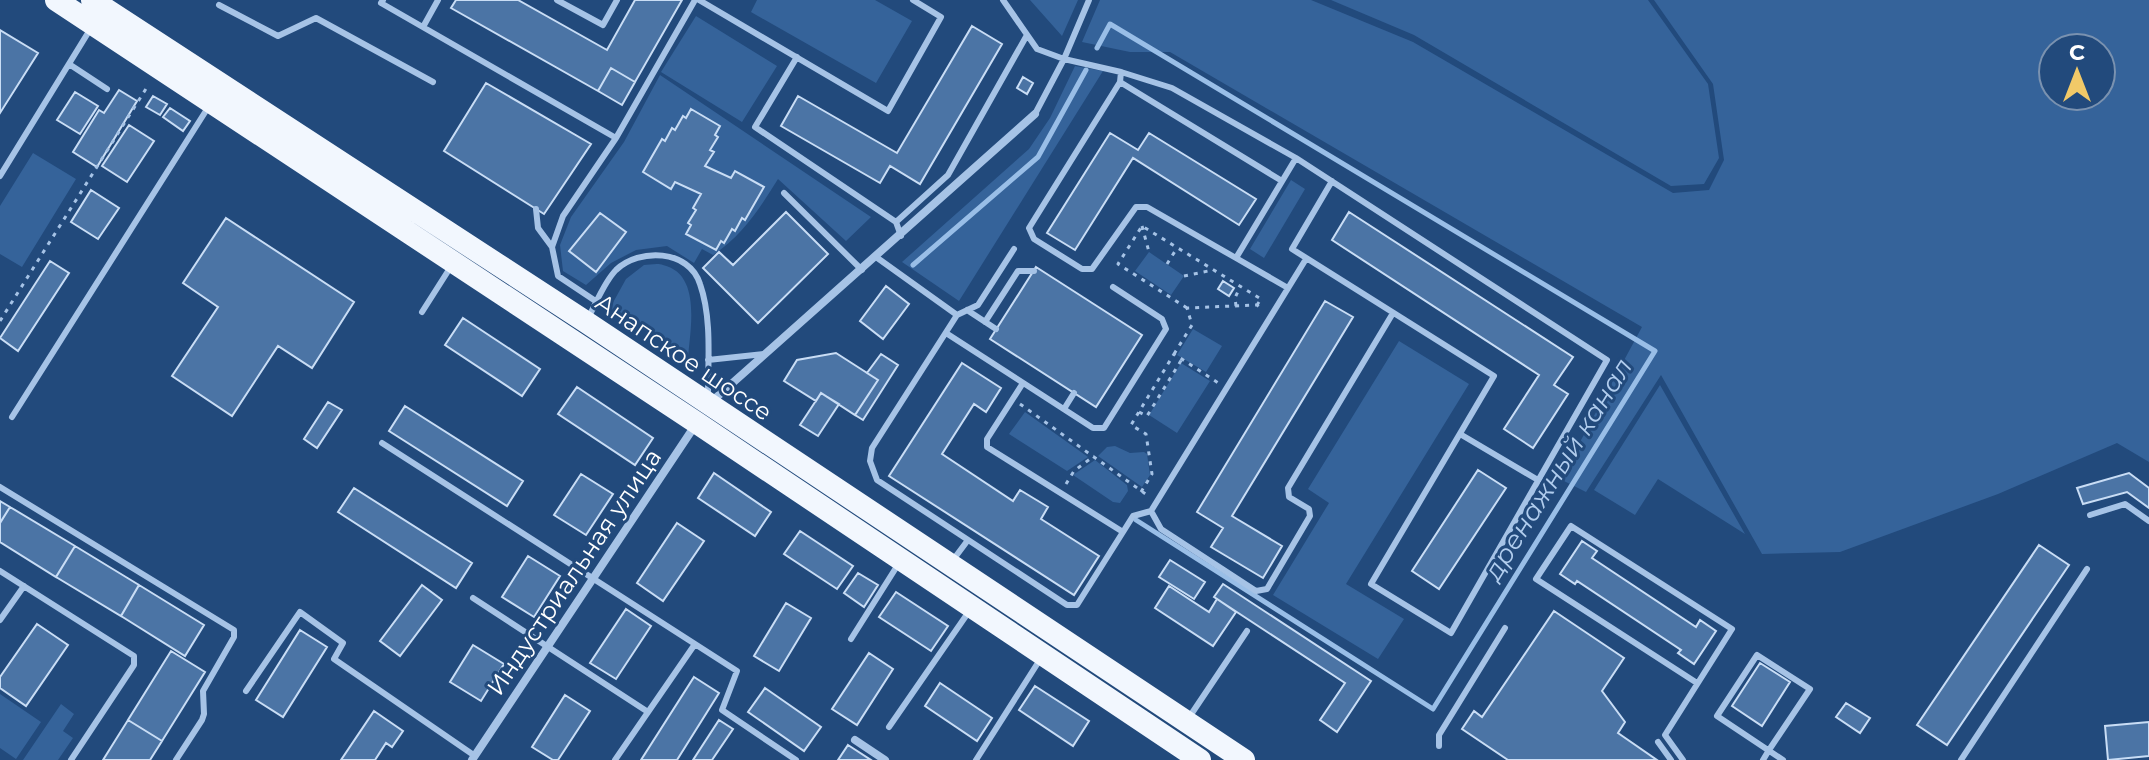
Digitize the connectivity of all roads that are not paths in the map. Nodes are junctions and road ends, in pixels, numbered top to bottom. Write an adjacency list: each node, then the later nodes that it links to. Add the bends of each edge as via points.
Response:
1 (56, 0): 12 (highway, Анапское шоссе)
2 (92, 0): 22 (highway, Анапское шоссе)
3 (438, 0): 13 (lane)
4 (557, 0): 5 (lane, via 603,25)
5 (617, 0)
6 (697, 0): 15 (lane); 24 (lane)
7 (913, 0): 15 (lane, via 941,17 888,111)
8 (1003, 0): 14 (lane)
9 (1089, 0): 16 (lane)
10 (380, 1): 13 (lane)
11 (219, 5): 19 (lane, via 278,36 316,18)
12 (93, 25): 17 (lane); 22 (highway, Анапское шоссе)
13 (423, 27): 24 (lane)
14 (1027, 35): 16 (lane, via 1037,49); 31 (lane, via 948,175)
15 (797, 57): 31 (lane, via 755,127)
16 (1064, 59): 18 (lane); 23 (lane)
17 (69, 64): 21 (lane); 26 (lane)
18 (1121, 72): 20 (lane); 25 (lane, via 1172,88)
19 (433, 82)
20 (1120, 82): 27 (lane); 37 (lane, via 1029,234 1089,270 1136,207 1147,207)
21 (107, 89)
22 (216, 94): 33 (highway, Анапское шоссе); 39 (highway, Анапское шоссе); 58 (lane)
23 (1035, 114): 32 (street, Индустриальная улица)
24 (616, 138): 34 (lane, via 563,216)
25 (1296, 158): 27 (lane); 28 (lane)
26 (0, 176)
27 (1282, 181): 37 (lane)
28 (1332, 181): 38 (lane, via 1292,249); 61 (lane, via 1607,360)
29 (784, 193): 40 (lane)
30 (536, 209): 34 (lane, via 538,228)
31 (896, 222): 32 (lane)
32 (901, 236): 36 (street, Индустриальная улица)
33 (466, 244): 39 (lane); 46 (highway, Анапское шоссе)
34 (552, 247): 46 (lane, via 558,276)
35 (1014, 249): 44 (lane, via 978,305)
36 (876, 257): 40 (street, Индустриальная улица); 48 (lane)
37 (1236, 258): 43 (lane)
38 (1306, 259): 43 (lane); 47 (lane)
39 (453, 263): 45 (lane); 57 (highway, Анапское шоссе)
40 (862, 270): 52 (street, Индустриальная улица)
41 (1034, 271): 49 (lane, via 1018,271)
42 (1113, 287): 56 (lane, via 1162,319 1165,334 1104,428 1093,428)
43 (1288, 288): 63 (lane)
44 (967, 310): 48 (lane); 49 (lane)
45 (422, 312)
46 (592, 312): 53 (lane, via 616,270 640,256 666,254 700,281); 57 (highway, Анапское шоссе)
47 (1393, 313): 59 (lane, via 1494,376); 63 (lane, via 1288,488 1289,497 1309,509 1310,516 1267,589 1256,591 1161,529)
48 (957, 315): 51 (lane)
49 (985, 322): 50 (lane)
50 (996, 329)
51 (946, 333): 54 (lane); 67 (lane, via 872,448 870,461 883,485)
52 (766, 354): 53 (lane); 57 (street, Индустриальная улица)
53 (708, 360): 57 (lane)
54 (1023, 383): 56 (lane); 66 (lane, via 987,447)
55 (1074, 393): 56 (lane)
56 (1064, 409)
57 (702, 414): 68 (highway, Анапское шоссе); 69 (highway, Анапское шоссе); 72 (street, Индустриальная улица)
58 (12, 417)
59 (1460, 434): 61 (lane); 61 (lane, via 1371,584 1451,633)
60 (382, 443): 72 (lane)
61 (1538, 480)
62 (0, 487): 94 (lane, via 234,630 203,691 202,720)
63 (1151, 511): 66 (lane, via 1133,516)
64 (2090, 515): 65 (lane, via 2125,504)
65 (2149, 521)
66 (1123, 532): 67 (lane, via 1081,603 1072,606)
67 (968, 540): 69 (lane)
68 (901, 560): 75 (highway, Анапское шоссе); 79 (lane)
69 (950, 565): 86 (highway, Анапское шоссе)
70 (2087, 569): 105 (lane)
71 (0, 571): 73 (lane)
72 (593, 578): 80 (lane); 81 (street, Индустриальная улица)
73 (24, 586): 76 (lane); 93 (lane, via 135,660)
74 (473, 598): 81 (lane)
75 (972, 607): 82 (highway, Анапское шоссе); 87 (lane)
76 (0, 620)
77 (1505, 628): 90 (lane, via 1439,735)
78 (1247, 631): 86 (lane)
79 (851, 639)
80 (695, 644): 85 (lane); 96 (lane, via 737,671 722,710)
81 (548, 646): 85 (lane); 92 (street, Индустриальная улица)
82 (1043, 655): 98 (lane); 99 (highway, Анапское шоссе)
83 (1697, 683): 83 (lane, via 1732,629 1571,526 1536,579); 102 (lane, via 1665,735)
84 (246, 691): 92 (lane, via 300,612 343,643 334,659)
85 (648, 712): 95 (lane)
86 (1186, 722): 100 (highway, Анапское шоссе)
87 (889, 727)
88 (855, 740): 97 (street)
89 (1658, 742): 101 (lane)
90 (1439, 746)
91 (1769, 750): 91 (lane, via 1810,689 1757,655 1717,716); 103 (lane); 104 (lane)
92 (474, 758)
93 (71, 760)
94 (176, 760)
95 (615, 760)
96 (796, 760)
97 (885, 760)
98 (976, 760)
99 (1200, 760)
100 (1244, 760)
101 (1671, 760)
102 (1683, 760)
103 (1763, 760)
104 (1783, 760)
105 (1961, 760)

